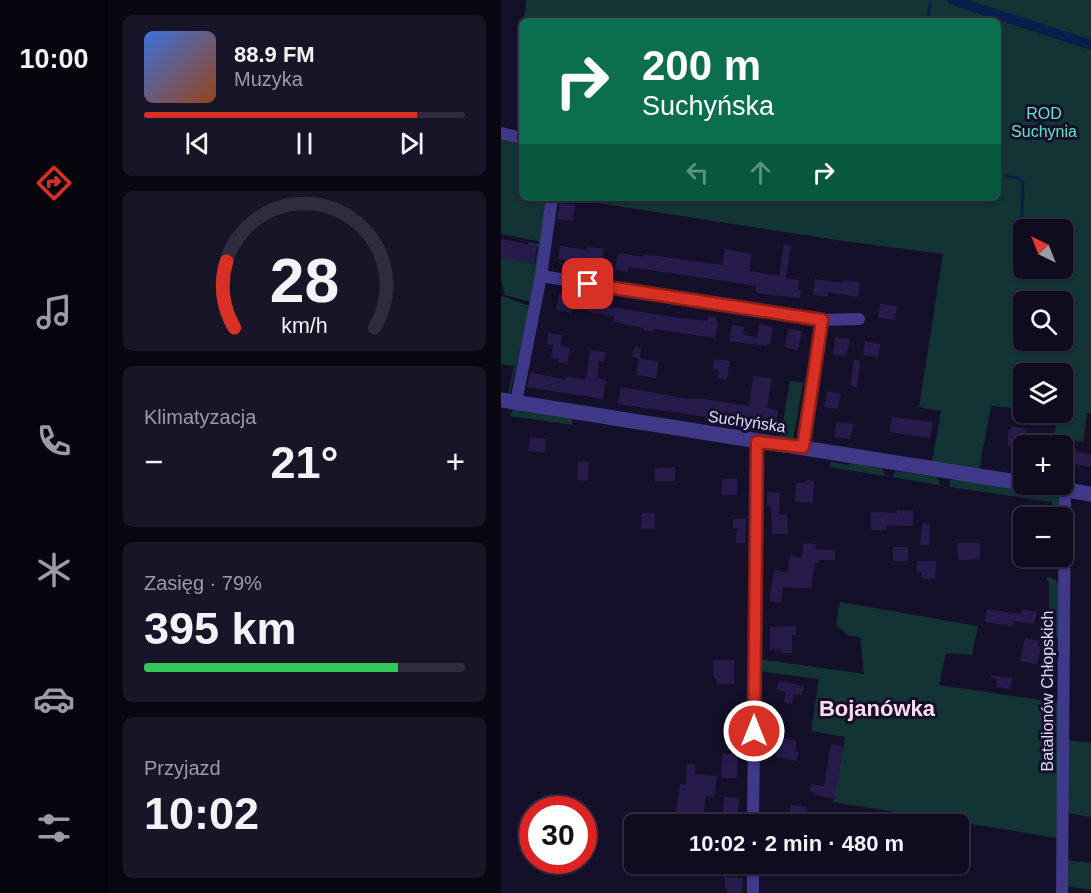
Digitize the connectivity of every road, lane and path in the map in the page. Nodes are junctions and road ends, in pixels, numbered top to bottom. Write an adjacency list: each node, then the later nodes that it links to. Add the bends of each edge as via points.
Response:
1 (501, 133): 2 (street)
2 (519, 137)
3 (552, 201): 4 (street)
4 (541, 276): 6 (street); 7 (street)
5 (859, 319): 6 (street)
6 (822, 320): 9 (street)
7 (508, 401): 8 (street, Suchyńska)
8 (757, 442): 9 (street, Suchyńska); 14 (street)
9 (803, 447): 10 (street, Suchyńska)
10 (1013, 481)
11 (1073, 491): 12 (street)
12 (1091, 494)
13 (1065, 495): 17 (street, Batalionów Chłopskich)
14 (753, 814)
15 (753, 874): 16 (street)
16 (753, 893)
17 (1062, 893)

